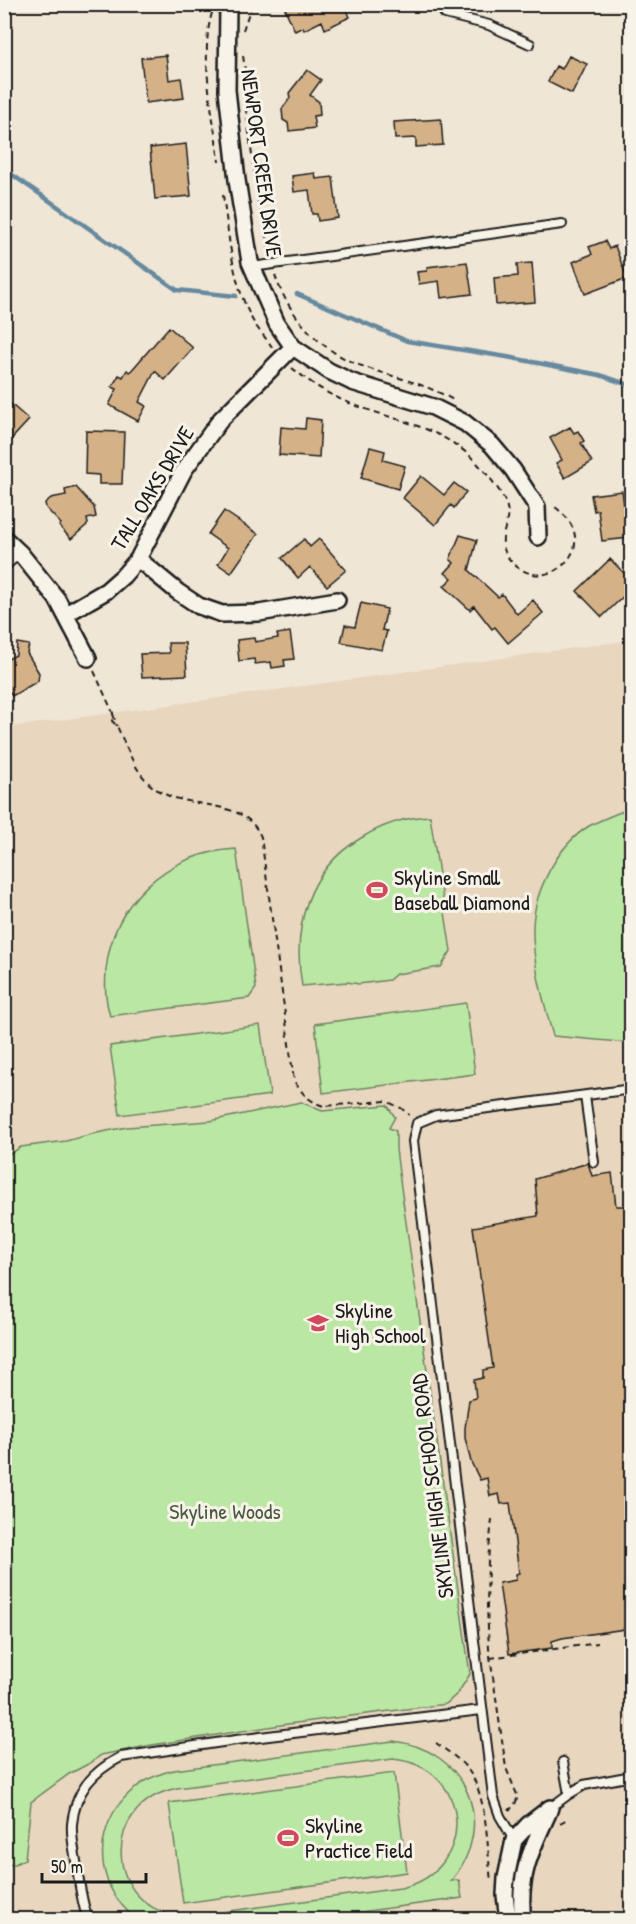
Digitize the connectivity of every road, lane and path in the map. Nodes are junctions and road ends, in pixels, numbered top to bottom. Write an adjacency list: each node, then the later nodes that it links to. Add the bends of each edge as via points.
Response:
1 (228, 4): 9 (street, NEWPORT CREEK DRIVE, via 226,90)
2 (252, 4): 4 (path)
3 (439, 4): 5 (lane, via 445,14 489,26)
4 (242, 34)
5 (530, 44)
6 (241, 48): 8 (path, via 259,209)
7 (562, 224): 8 (lane)
8 (272, 265): 9 (lane); 12 (path, via 287,301 321,344 359,365)
9 (252, 267): 10 (street, NEWPORT CREEK DRIVE, via 277,324)
10 (293, 347): 14 (street, NEWPORT CREEK DRIVE, via 352,382 433,407 465,423 492,445 537,507); 17 (street, TALL OAKS DRIVE, via 221,419 184,470)
11 (290, 366): 13 (path, via 342,399 427,429 452,442 476,462 506,504 503,546 509,560 533,575 546,574 567,562 576,536 571,522)
12 (455, 401)
13 (546, 501)
14 (538, 537)
15 (4, 538): 16 (street)
16 (20, 553): 18 (lane); 20 (street)
17 (138, 559): 19 (street, via 178,592 222,615); 20 (street, TALL OAKS DRIVE, via 106,591)
18 (4, 567)
19 (337, 600)
20 (66, 614): 21 (street)
21 (88, 658)
22 (98, 680): 25 (path, via 113,713 112,721 150,785 162,793 237,812 258,829 294,1081 303,1096 324,1106 386,1101)
23 (632, 1089): 24 (lane)
24 (585, 1096): 25 (lane, via 436,1115); 26 (lane)
25 (417, 1123): 30 (lane, SKYLINE HIGH SCHOOL ROAD, via 413,1141)
26 (594, 1162)
27 (492, 1519): 29 (path, via 487,1607)
28 (598, 1643): 29 (path)
29 (490, 1658): 36 (path, via 506,1768 518,1797)
30 (481, 1710): 39 (lane, SKYLINE HIGH SCHOOL ROAD, via 493,1796); 41 (lane, via 224,1741 121,1757 104,1765 88,1781 76,1802 71,1826 81,1901)
31 (436, 1743): 38 (path, via 460,1760 477,1785)
32 (563, 1762): 34 (lane)
33 (632, 1776): 34 (lane, via 584,1785)
34 (569, 1794): 35 (lane)
35 (550, 1808): 39 (street); 43 (street, via 522,1880)
36 (504, 1813)
37 (490, 1823): 38 (path)
38 (485, 1826): 40 (path)
39 (514, 1840): 42 (street, via 506,1878)
40 (486, 1842)
41 (88, 1920)
42 (507, 1920)
43 (524, 1920)

